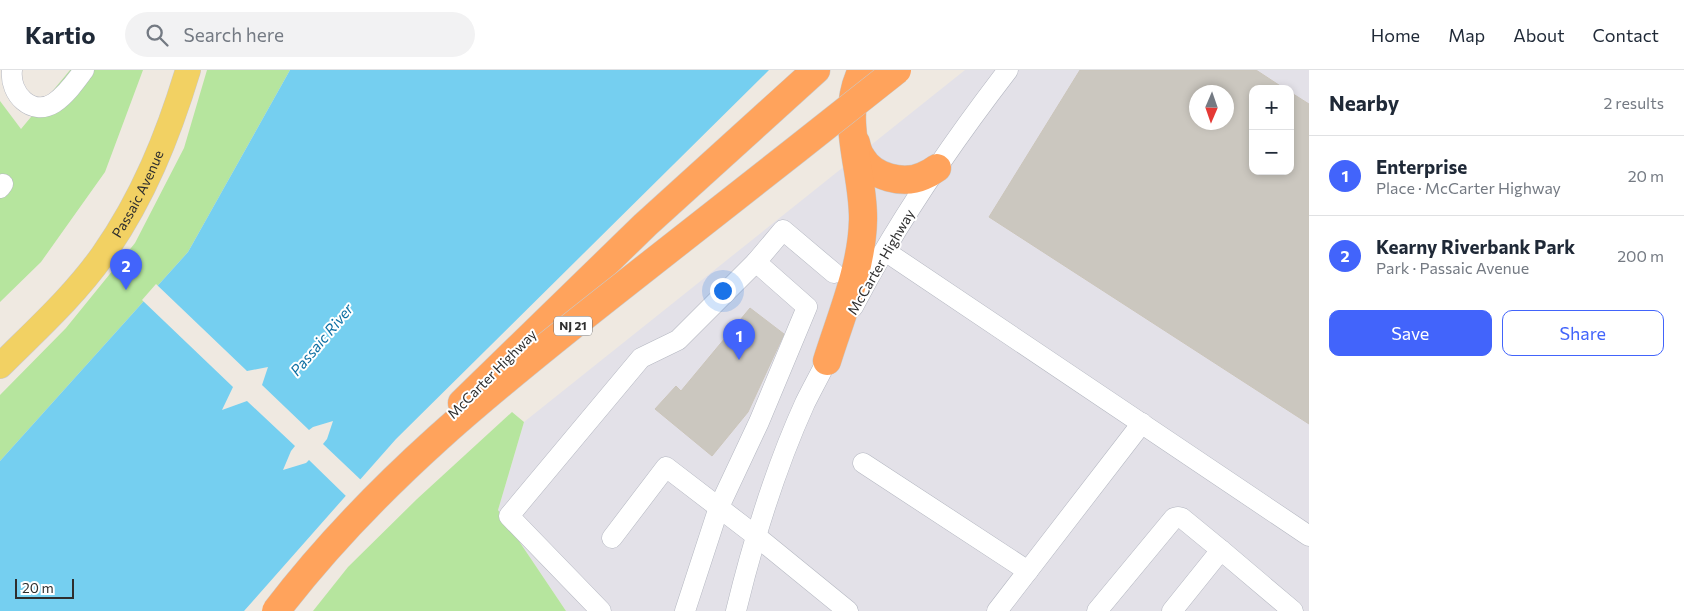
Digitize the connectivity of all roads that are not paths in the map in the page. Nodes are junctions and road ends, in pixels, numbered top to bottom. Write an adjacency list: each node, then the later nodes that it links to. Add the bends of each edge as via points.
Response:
1 (12, 70): 2 (street, via 17,96 34,106 44,106 54,103)
2 (84, 70)
3 (188, 70): 14 (main road, Passaic Avenue, via 155,164 108,248 69,296)
4 (816, 70): 23 (highway, McCarter Highway / NJ 21, via 645,225 471,393 354,514)
5 (862, 70): 8 (highway, via 852,101)
6 (897, 70): 24 (highway, NJ 21, bridge, via 550,344 432,442 319,558)
7 (1008, 70): 9 (street, McCarter Highway)
8 (851, 122): 9 (highway, via 862,160 875,170 890,178 908,180 922,177); 13 (highway, via 863,198 863,222 854,274)
9 (937, 168): 10 (street, McCarter Highway)
10 (885, 251): 13 (street, McCarter Highway); 15 (street)
11 (756, 262): 12 (street, via 783,230); 17 (street, via 807,307 759,422); 25 (street, via 678,340 641,358 509,516)
12 (834, 273)
13 (827, 361): 18 (street, McCarter Highway, via 805,404)
14 (0, 366)
15 (1142, 423): 19 (street); 22 (street)
16 (863, 463): 22 (street)
17 (719, 506): 18 (street); 20 (street, via 666,467); 26 (street)
18 (756, 536): 27 (street, McCarter Highway); 28 (street)
19 (1309, 536)
20 (612, 538)
21 (1221, 550): 30 (street, via 1182,518 1174,518); 31 (street); 32 (street)
22 (1028, 571): 29 (street)
23 (271, 611)
24 (276, 611)
25 (601, 611)
26 (685, 611)
27 (736, 611)
28 (848, 611)
29 (997, 611)
30 (1097, 611)
31 (1172, 611)
32 (1293, 611)

